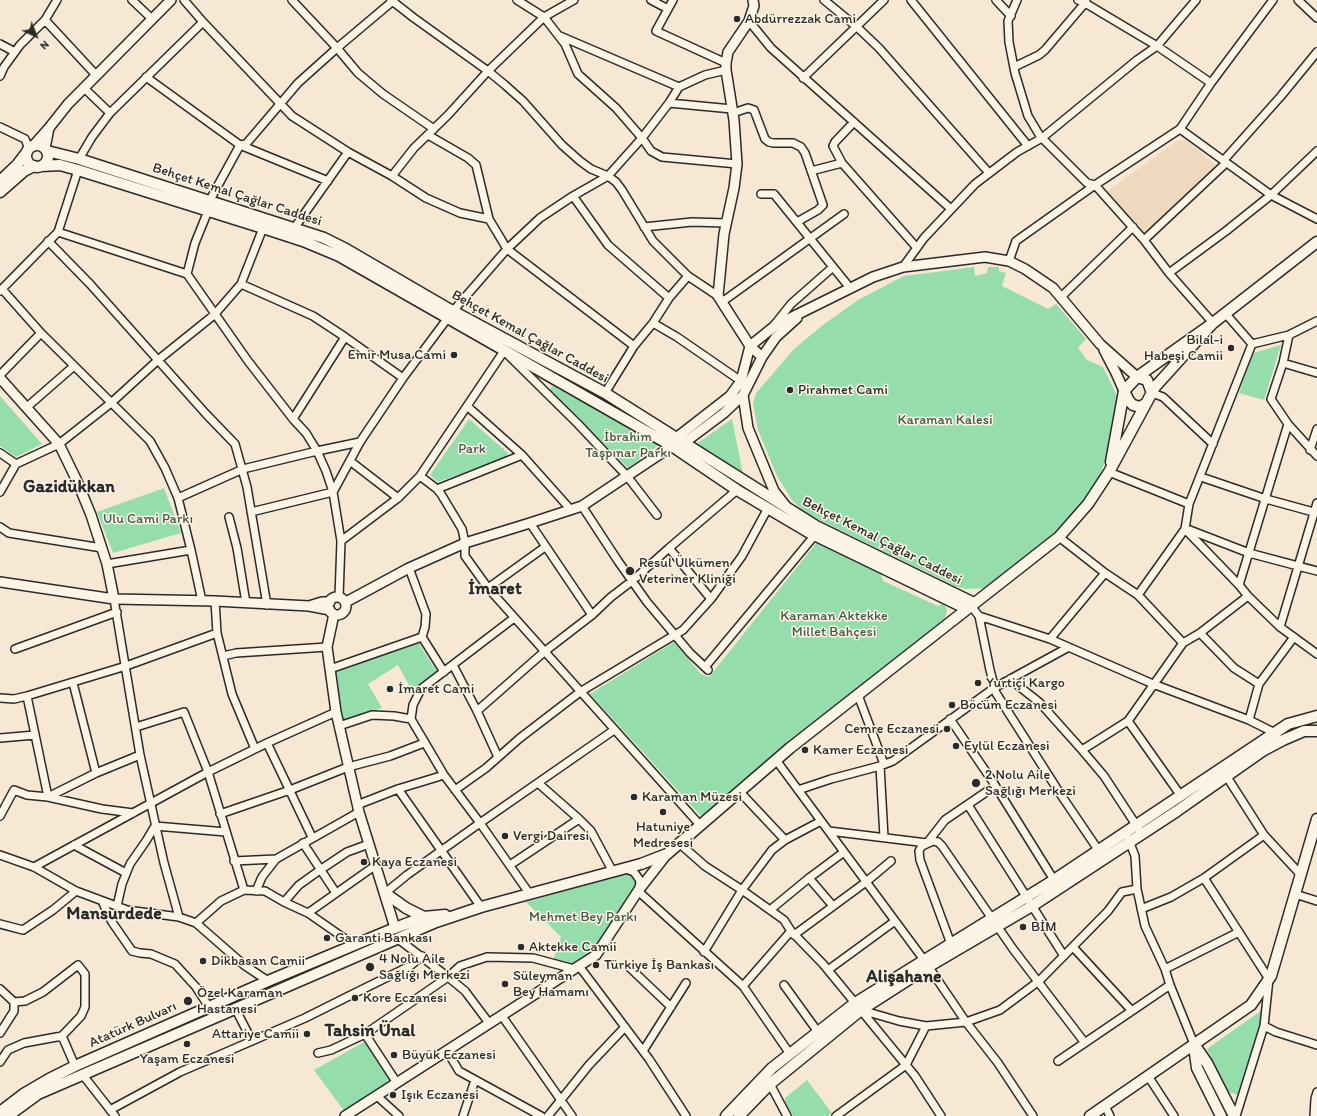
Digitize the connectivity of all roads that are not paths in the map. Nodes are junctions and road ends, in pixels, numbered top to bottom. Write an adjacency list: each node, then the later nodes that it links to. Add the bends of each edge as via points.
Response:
1 (58, 0): 27 (street)
2 (132, 0): 26 (street)
3 (171, 0): 26 (street)
4 (184, 0): 29 (street)
5 (292, 0): 34 (street)
6 (393, 0): 34 (street); 39 (street)
7 (516, 0): 24 (street)
8 (574, 0): 24 (street)
9 (651, 0): 22 (street)
10 (673, 0): 22 (street)
11 (753, 0): 28 (street, via 754,6)
12 (824, 0): 30 (street)
13 (884, 0): 30 (street)
14 (911, 0): 60 (street)
15 (996, 0): 23 (street)
16 (1017, 0): 23 (street)
17 (1078, 0): 21 (street)
18 (1196, 0): 33 (street)
19 (1273, 0): 44 (street)
20 (1298, 0): 25 (street)
21 (1086, 1): 33 (street); 38 (street, via 1040,55)
22 (668, 9): 37 (street, via 656,31)
23 (1011, 16): 38 (street, via 1008,21 1009,42)
24 (544, 17): 31 (street); 39 (street)
25 (1317, 18)
26 (152, 19): 40 (street)
27 (45, 20): 35 (street); 40 (street)
28 (749, 21): 37 (street, via 728,52); 43 (street, via 771,48)
29 (203, 22): 42 (street); 47 (street)
30 (857, 27): 43 (street); 72 (street, via 879,48)
31 (558, 36): 45 (street); 57 (street, via 565,44 578,74 616,108)
32 (0, 44): 35 (street)
33 (1157, 46): 44 (street); 58 (street)
34 (337, 48): 47 (street); 55 (street, via 358,73 383,94)
35 (15, 52): 41 (street)
36 (1317, 52): 66 (street)
37 (726, 67): 45 (street); 49 (street)
38 (1014, 67): 58 (street, via 1028,116)
39 (488, 71): 55 (street); 74 (street, via 523,101 562,145 580,161 590,169)
40 (96, 75): 46 (street)
41 (0, 76)
42 (146, 77): 50 (street); 59 (street)
43 (803, 78): 51 (street)
44 (1211, 83): 54 (street)
45 (679, 87): 48 (street)
46 (84, 88): 50 (street); 53 (street)
47 (280, 103): 59 (street, via 246,144); 64 (street, via 292,116)
48 (669, 103): 49 (street); 57 (street)
49 (732, 111): 68 (street); 71 (street, via 748,108 754,110 765,139 773,144 797,144 805,153)
50 (110, 113): 65 (street)
51 (854, 122): 67 (street, via 833,146); 83 (street)
52 (0, 127): 61 (street, via 25,139)
53 (49, 128): 61 (street); 62 (street)
54 (1180, 128): 66 (street); 77 (street)
55 (434, 129): 56 (street)
56 (428, 135): 73 (street); 85 (street, via 476,165)
57 (642, 138): 68 (street, via 651,151 662,157); 74 (street)
58 (1042, 138): 60 (street); 77 (street, via 1087,183)
59 (240, 145): 76 (street); 82 (street)
60 (1028, 146): 72 (street)
61 (30, 149): 62 (main road, via 38,145); 69 (main road, via 26,156 28,162); 75 (main road)
62 (46, 150): 65 (main road, Behçet Kemal Çağlar Caddesi); 69 (main road, via 47,161)
63 (1317, 150): 80 (street)
64 (348, 152): 73 (street); 76 (street)
65 (79, 159): 82 (main road, Behçet Kemal Çağlar Caddesi)
66 (1225, 162): 80 (street); 95 (street)
67 (842, 163): 71 (street); 98 (street)
68 (737, 164): 88 (street)
69 (38, 166): 70 (main road, Behçet Kemal Çağlar Caddesi, via 60,165); 78 (main road, via 24,171)
70 (78, 170): 82 (main road, Behçet Kemal Çağlar Caddesi); 93 (street)
71 (812, 171): 87 (street, via 823,205)
72 (989, 173): 83 (street)
73 (392, 176): 85 (street, via 426,198 460,213)
74 (608, 176): 81 (street); 89 (street, via 622,190)
75 (0, 181)
76 (328, 181): 92 (street)
77 (1094, 185): 90 (street); 100 (street, via 1016,241)
78 (0, 192)
79 (761, 194): 87 (street, via 774,194)
80 (1270, 195): 86 (street); 103 (street)
81 (573, 196): 99 (street, via 540,218); 110 (street, via 608,245)
82 (209, 206): 91 (main road, Behçet Kemal Çağlar Caddesi); 92 (main road, Behçet Kemal Çağlar Caddesi); 104 (street)
83 (951, 209): 98 (street)
84 (844, 214): 94 (street)
85 (489, 218): 99 (street)
86 (1317, 219)
87 (797, 222): 94 (street)
88 (726, 223): 89 (street, via 692,222); 111 (street)
89 (644, 227): 105 (street, via 653,241)
90 (1133, 227): 95 (street); 109 (street)
91 (263, 228): 106 (street); 115 (main road, Behçet Kemal Çağlar Caddesi, via 339,256)
92 (294, 228): 115 (main road, Behçet Kemal Çağlar Caddesi, via 346,249)
93 (58, 232): 96 (street); 104 (street)
94 (810, 238): 101 (street); 111 (street)
95 (1144, 240): 103 (street)
96 (48, 241): 108 (street); 129 (street)
97 (1317, 242): 113 (main road)
98 (917, 248): 102 (street)
99 (507, 249): 115 (street); 125 (street)
100 (1009, 261): 102 (street, via 985,257); 109 (street, via 1053,288)
101 (833, 267): 107 (street); 119 (street, via 791,304)
102 (903, 267): 107 (street)
103 (1169, 272): 118 (street)
104 (187, 274): 114 (street)
105 (688, 276): 110 (street); 111 (street)
106 (240, 284): 114 (street); 122 (street, via 313,316)
107 (850, 288): 112 (street)
108 (1, 290): 120 (street)
109 (1061, 297): 123 (street)
110 (669, 298): 117 (street)
111 (720, 299): 126 (street)
112 (806, 310): 119 (street); 128 (street, via 776,337)
113 (1226, 313): 118 (main road); 124 (street)
114 (215, 314): 129 (street); 145 (street)
115 (450, 315): 127 (main road, Behçet Kemal Çağlar Caddesi); 135 (street); 138 (main road, Behçet Kemal Çağlar Caddesi)
116 (1317, 321): 121 (street)
117 (653, 322): 125 (street); 136 (street)
118 (1213, 323): 134 (main road); 139 (main road)
119 (774, 326): 126 (street)
120 (41, 332): 131 (street); 133 (street)
121 (1289, 335): 124 (street); 130 (street)
122 (345, 336): 135 (street); 145 (street)
123 (1100, 344): 134 (street); 137 (street)
124 (1252, 344): 151 (street)
125 (634, 346): 138 (street)
126 (750, 346): 128 (street); 136 (street)
127 (504, 351): 143 (street); 149 (main road, Behçet Kemal Çağlar Caddesi); 162 (street)
128 (762, 357): 140 (street)
129 (158, 360): 141 (street); 159 (street, via 235,444)
130 (1284, 363): 132 (street); 146 (street, via 1271,400)
131 (74, 366): 141 (street); 144 (street)
132 (1317, 373)
133 (0, 376): 144 (street)
134 (1137, 377): 137 (main road); 139 (main road, via 1147,380)
135 (403, 378): 148 (street)
136 (741, 381): 149 (street, via 730,396)
137 (1124, 391): 142 (main road, via 1133,405 1140,407); 160 (main road)
138 (604, 393): 149 (main road, Behçet Kemal Çağlar Caddesi)
139 (1152, 393): 142 (main road); 151 (street, via 1163,397)
140 (743, 395): 149 (street, via 724,413); 175 (street, via 748,428 764,470 774,491)
141 (111, 403): 150 (street); 168 (street, via 150,441)
142 (1145, 404): 160 (main road)
143 (467, 406): 155 (street); 161 (street)
144 (27, 408): 150 (street)
145 (293, 419): 152 (street)
146 (1288, 424): 153 (street); 170 (street)
147 (1317, 429): 153 (street)
148 (360, 442): 152 (street); 157 (street)
149 (677, 442): 162 (street); 165 (main road, Behçet Kemal Çağlar Caddesi); 175 (main road, Behçet Kemal Çağlar Caddesi)
150 (59, 444): 158 (street); 189 (street, via 77,481)
151 (1213, 444): 163 (street)
152 (317, 450): 159 (street); 167 (street)
153 (1310, 450): 156 (street)
154 (0, 453): 158 (street)
155 (522, 455): 164 (street); 176 (street)
156 (1317, 456)
157 (350, 461): 167 (street); 169 (street)
158 (16, 464): 166 (street)
159 (243, 469): 168 (street); 177 (street)
160 (1109, 472): 172 (street); 185 (main road, via 1088,504)
161 (420, 476): 164 (street); 169 (street)
162 (627, 476): 173 (street); 179 (street)
163 (1201, 478): 170 (street); 172 (street)
164 (437, 489): 187 (street, via 462,529)
165 (737, 490): 174 (main road, Behçet Kemal Çağlar Caddesi); 190 (street)
166 (0, 492)
167 (333, 492): 177 (street); 186 (street)
168 (178, 498): 191 (street)
169 (398, 498): 186 (street)
170 (1266, 499): 178 (street); 192 (street)
171 (1317, 503): 178 (street)
172 (1189, 504): 183 (street)
173 (582, 506): 176 (street); 198 (street)
174 (768, 508): 184 (main road, Behçet Kemal Çağlar Caddesi); 206 (street, via 742,556)
175 (789, 509): 211 (main road, Behçet Kemal Çağlar Caddesi, via 816,526)
176 (571, 510): 181 (street)
177 (251, 512): 210 (street)
178 (1316, 513): 194 (street)
179 (657, 515)
180 (229, 518): 209 (street)
181 (530, 523): 187 (street); 188 (street)
182 (0, 527): 189 (street, via 9,533)
183 (1185, 529): 192 (street); 200 (street); 202 (street)
184 (815, 535): 211 (main road, Behçet Kemal Çağlar Caddesi); 220 (street, via 707,669)
185 (1060, 537): 197 (street); 211 (main road)
186 (342, 541): 205 (street)
187 (465, 543): 195 (street); 201 (street, via 465,556)
188 (545, 547): 201 (street); 214 (street)
189 (102, 548): 193 (street)
190 (669, 548): 198 (street); 206 (street)
191 (191, 550): 193 (street); 207 (street)
192 (1249, 552): 194 (street); 200 (street)
193 (107, 564): 204 (street)
194 (1298, 566): 196 (street); 217 (street)
195 (410, 568): 205 (street); 221 (street, via 426,614)
196 (1317, 572)
197 (1105, 573): 202 (street); 223 (street)
198 (632, 581): 214 (street); 220 (street)
199 (0, 582): 204 (street)
200 (1239, 585): 203 (street)
201 (488, 588): 216 (street)
202 (1138, 595): 224 (street)
203 (1248, 596): 217 (street); 219 (street)
204 (114, 599): 207 (street); 213 (street)
205 (342, 599): 212 (street, via 334,598); 212 (street, via 346,608 343,612)
206 (711, 599): 220 (street, via 683,630)
207 (202, 601): 208 (street)
208 (215, 602): 209 (street); 218 (street)
209 (246, 603): 210 (street)
210 (267, 605): 212 (street, via 309,606 322,602)
211 (971, 606): 215 (street); 241 (main road)
212 (331, 609): 225 (street)
213 (117, 612): 227 (street); 232 (street)
214 (592, 616): 228 (street)
215 (979, 616): 223 (street); 239 (street)
216 (514, 618): 228 (street); 231 (street)
217 (1280, 627): 222 (street)
218 (217, 633): 230 (street); 232 (street)
219 (1200, 633): 224 (street); 238 (street, via 1234,668)
220 (674, 635): 240 (street)
221 (422, 637): 233 (street); 234 (street)
222 (1294, 637): 229 (street); 238 (street)
223 (1050, 639): 226 (street)
224 (1183, 643): 237 (street)
225 (327, 647): 230 (street); 233 (street)
226 (1066, 648): 235 (street); 237 (street)
227 (15, 649)
228 (544, 652): 240 (street); 244 (street)
229 (1317, 654)
230 (223, 656): 260 (street, via 232,694)
231 (453, 665): 234 (street); 244 (street)
232 (126, 666): 236 (street); 252 (street)
233 (330, 669): 245 (street)
234 (444, 672): 247 (street, via 421,689 413,705)
235 (1010, 679): 239 (street); 261 (street, via 1040,703)
236 (73, 683): 242 (street); 268 (street)
237 (1153, 684): 249 (street); 250 (street)
238 (1259, 684): 249 (street)
239 (994, 688): 248 (street); 309 (street)
240 (580, 692): 253 (street); 263 (street)
241 (858, 695): 264 (main road); 265 (street)
242 (27, 696): 243 (street, via 14,699); 255 (street)
243 (0, 698)
244 (477, 711): 263 (street)
245 (336, 712): 251 (street); 258 (street)
246 (1317, 716): 256 (main road, via 1288,724)
247 (411, 719): 251 (street, via 372,716); 259 (street)
248 (950, 719): 265 (street, via 893,761); 272 (street)
249 (1249, 720): 256 (street)
250 (1128, 721): 261 (street); 278 (street)
251 (339, 726): 266 (street)
252 (136, 728): 262 (street); 267 (street, via 184,712)
253 (614, 730): 271 (street); 290 (street)
254 (1317, 731): 256 (main road)
255 (35, 735): 257 (street); 279 (street)
256 (1279, 736): 270 (main road); 278 (main road)
257 (0, 738)
258 (267, 743): 260 (street); 274 (street)
259 (424, 743): 266 (street, via 390,756); 269 (street)
260 (255, 749): 267 (street)
261 (1082, 750): 292 (street, via 1104,776)
262 (140, 755): 268 (street); 280 (street)
263 (498, 757): 275 (street)
264 (776, 760): 276 (street); 277 (main road)
265 (882, 765): 276 (street); 296 (street)
266 (348, 767): 274 (street); 282 (street)
267 (208, 772): 280 (street); 284 (street)
268 (96, 773): 279 (street)
269 (444, 775): 273 (street); 275 (street)
270 (1227, 777): 292 (main road); 295 (street)
271 (538, 783): 286 (street); 289 (street)
272 (995, 786): 281 (street); 323 (street)
273 (398, 789): 282 (street); 305 (street)
274 (290, 790): 284 (street); 298 (street)
275 (455, 790): 289 (street)
276 (798, 790): 288 (street)
277 (739, 791): 290 (main road); 299 (street)
278 (1181, 796): 292 (main road)
279 (48, 797): 283 (street); 285 (street, via 27,795 14,790)
280 (150, 803): 283 (street); 291 (street)
281 (968, 805): 301 (street, via 944,820); 335 (street)
282 (358, 808): 298 (street); 302 (street)
283 (133, 813): 304 (street)
284 (220, 814): 294 (street)
285 (0, 816)
286 (579, 819): 314 (street); 318 (street, via 591,831)
287 (1317, 819): 320 (main road)
288 (821, 821): 293 (street); 299 (street)
289 (480, 823): 305 (street); 314 (street)
290 (700, 825): 303 (main road)
291 (155, 826): 294 (street); 319 (street); 347 (street)
292 (1139, 829): 297 (main road)
293 (829, 831): 296 (street); 306 (street)
294 (226, 832): 311 (street)
295 (1264, 835): 320 (street); 322 (street)
296 (884, 837): 301 (street)
297 (1128, 837): 309 (main road); 325 (street, via 1135,856)
298 (312, 838): 300 (street)
299 (785, 840): 327 (street, via 772,850)
300 (303, 843): 310 (street); 317 (street)
301 (927, 843): 351 (street, via 933,841 942,846); 358 (street, via 919,851 920,860)
302 (369, 844): 313 (street); 317 (street, via 347,852)
303 (680, 844): 307 (main road); 327 (street, via 705,866)
304 (74, 845): 315 (street); 319 (street)
305 (440, 851): 332 (street); 342 (street)
306 (844, 852): 321 (street); 324 (street)
307 (667, 854): 316 (main road); 330 (street)
308 (0, 855): 315 (street)
309 (1101, 855): 323 (main road); 341 (main road)
310 (276, 859): 311 (street); 329 (street, via 262,877)
311 (234, 861): 326 (street)
312 (891, 861): 324 (street)
313 (376, 865): 331 (street); 332 (street)
314 (510, 865): 333 (street)
315 (34, 867): 328 (street)
316 (624, 868): 318 (main road); 330 (street, via 634,872 639,879)
317 (320, 870): 331 (street); 338 (street, via 299,885)
318 (612, 872): 333 (main road)
319 (126, 874): 339 (street)
320 (1301, 875): 334 (main road)
321 (809, 878): 340 (street); 344 (street)
322 (1204, 878): 343 (street, via 1171,897); 355 (street)
323 (1054, 880): 335 (main road)
324 (866, 882): 340 (street); 349 (street)
325 (1137, 889): 343 (street); 360 (street, via 1122,892 1108,911)
326 (244, 890): 329 (street); 352 (street, via 221,901)
327 (742, 890): 344 (street); 361 (street)
328 (76, 891): 336 (street); 353 (street, via 23,930)
329 (256, 891): 338 (street, via 265,891)
330 (638, 891): 361 (street); 366 (street, via 599,952)
331 (336, 893): 345 (street)
332 (385, 893): 348 (main road); 354 (street)
333 (530, 893): 342 (main road)
334 (1295, 894): 337 (street); 370 (main road)
335 (1027, 897): 341 (street); 351 (main road)
336 (102, 901): 339 (street); 380 (street, via 112,922 132,951 151,954 175,964 196,987)
337 (1317, 901)
338 (284, 902): 345 (street)
339 (117, 906): 347 (street, via 127,910)
340 (833, 906): 356 (street)
341 (1032, 906): 351 (main road); 363 (street)
342 (481, 907): 346 (main road)
343 (1141, 909): 367 (street, via 1145,926)
344 (770, 910): 356 (street, via 784,920)
345 (308, 913): 359 (street)
346 (463, 913): 348 (main road, Atatürk Bulvarı); 350 (main road, Atatürk Bulvarı)
347 (179, 917): 352 (street)
348 (424, 917): 350 (main road); 354 (main road, Atatürk Bulvarı)
349 (895, 921): 364 (street); 368 (street)
350 (436, 922): 357 (main road, Atatürk Bulvarı)
351 (995, 922): 358 (main road); 364 (main road); 372 (street)
352 (196, 923): 371 (street, via 244,965)
353 (0, 924)
354 (395, 928): 357 (main road); 359 (main road, Atatürk Bulvarı)
355 (1239, 932): 367 (street); 370 (street)
356 (793, 933): 368 (street); 375 (street)
357 (398, 939): 362 (street); 382 (main road, Atatürk Bulvarı)
358 (951, 944): 364 (main road)
359 (354, 945): 371 (main road, Atatürk Bulvarı)
360 (1073, 947): 363 (street); 383 (street)
361 (704, 952): 375 (street)
362 (422, 956): 369 (street); 394 (street, via 410,966)
363 (1064, 956): 372 (street)
364 (926, 964): 379 (main road); 385 (street)
365 (629, 966): 381 (street)
366 (577, 967): 369 (street, via 533,958 488,956 460,966); 384 (street); 387 (street)
367 (1165, 969): 374 (street)
368 (828, 970): 379 (street)
369 (448, 977): 386 (street, via 465,991); 392 (street)
370 (1269, 979): 389 (street); 396 (main road, via 1251,1005)
371 (268, 981): 380 (main road, Atatürk Bulvarı)
372 (1039, 981): 385 (street, via 1000,1010); 395 (street)
373 (686, 983): 381 (street)
374 (1170, 985): 383 (street); 396 (street)
375 (743, 986): 401 (street)
376 (784, 986): 390 (street)
377 (0, 988): 378 (street)
378 (14, 1002): 391 (street, via 14,1011); 393 (street, via 25,1001 43,992 78,965 85,974 85,1007 82,1016)
379 (858, 1006): 388 (street, via 899,1021); 390 (main road); 404 (street); 409 (main road)
380 (209, 1007): 405 (main road, Atatürk Bulvarı)
381 (671, 1007): 399 (street)
382 (235, 1008): 394 (street); 405 (main road, Atatürk Bulvarı)
383 (1132, 1010): 395 (street)
384 (502, 1016): 386 (street); 412 (street)
385 (966, 1022): 388 (street); 430 (street, via 998,1063)
386 (489, 1024): 398 (street)
387 (625, 1026): 399 (street); 412 (street)
388 (926, 1026): 404 (street)
389 (1264, 1026): 397 (street); 435 (street)
390 (818, 1032): 401 (main road)
391 (0, 1033)
392 (365, 1034): 400 (street, via 331,1050); 408 (street)
393 (62, 1036): 403 (street, via 24,1043 8,1050); 405 (street)
394 (252, 1041): 414 (street, via 180,1072)
395 (1085, 1043): 402 (street)
396 (1194, 1044): 406 (main road); 434 (main road, via 1197,1068); 435 (main road, via 1208,1064)
397 (1317, 1045)
398 (447, 1051): 407 (street, via 459,1071); 408 (street)
399 (643, 1051): 424 (street)
400 (318, 1053)
401 (790, 1054): 425 (main road, via 772,1068)
402 (1058, 1061)
403 (0, 1062)
404 (906, 1066): 428 (street); 429 (street)
405 (79, 1070): 414 (street); 415 (main road, Atatürk Bulvarı, via 49,1079); 416 (main road, Atatürk Bulvarı, via 38,1094)
406 (1148, 1076): 413 (main road); 433 (street)
407 (475, 1080): 420 (street); 421 (street)
408 (397, 1083): 411 (street)
409 (770, 1084): 426 (main road); 427 (street)
410 (1317, 1092): 436 (street)
411 (377, 1096): 418 (street); 419 (street)
412 (560, 1099): 422 (street); 423 (street)
413 (1105, 1106): 431 (main road); 432 (street)
414 (110, 1110): 417 (street)
415 (0, 1112)
416 (8, 1116)
417 (115, 1116)
418 (345, 1116)
419 (398, 1116)
420 (463, 1116)
421 (541, 1116)
422 (548, 1116)
423 (572, 1116)
424 (686, 1116)
425 (726, 1116)
426 (739, 1116)
427 (787, 1116)
428 (836, 1116)
429 (941, 1116)
430 (1032, 1116)
431 (1090, 1116)
432 (1110, 1116)
433 (1174, 1116)
434 (1220, 1116)
435 (1235, 1116)
436 (1314, 1116)

